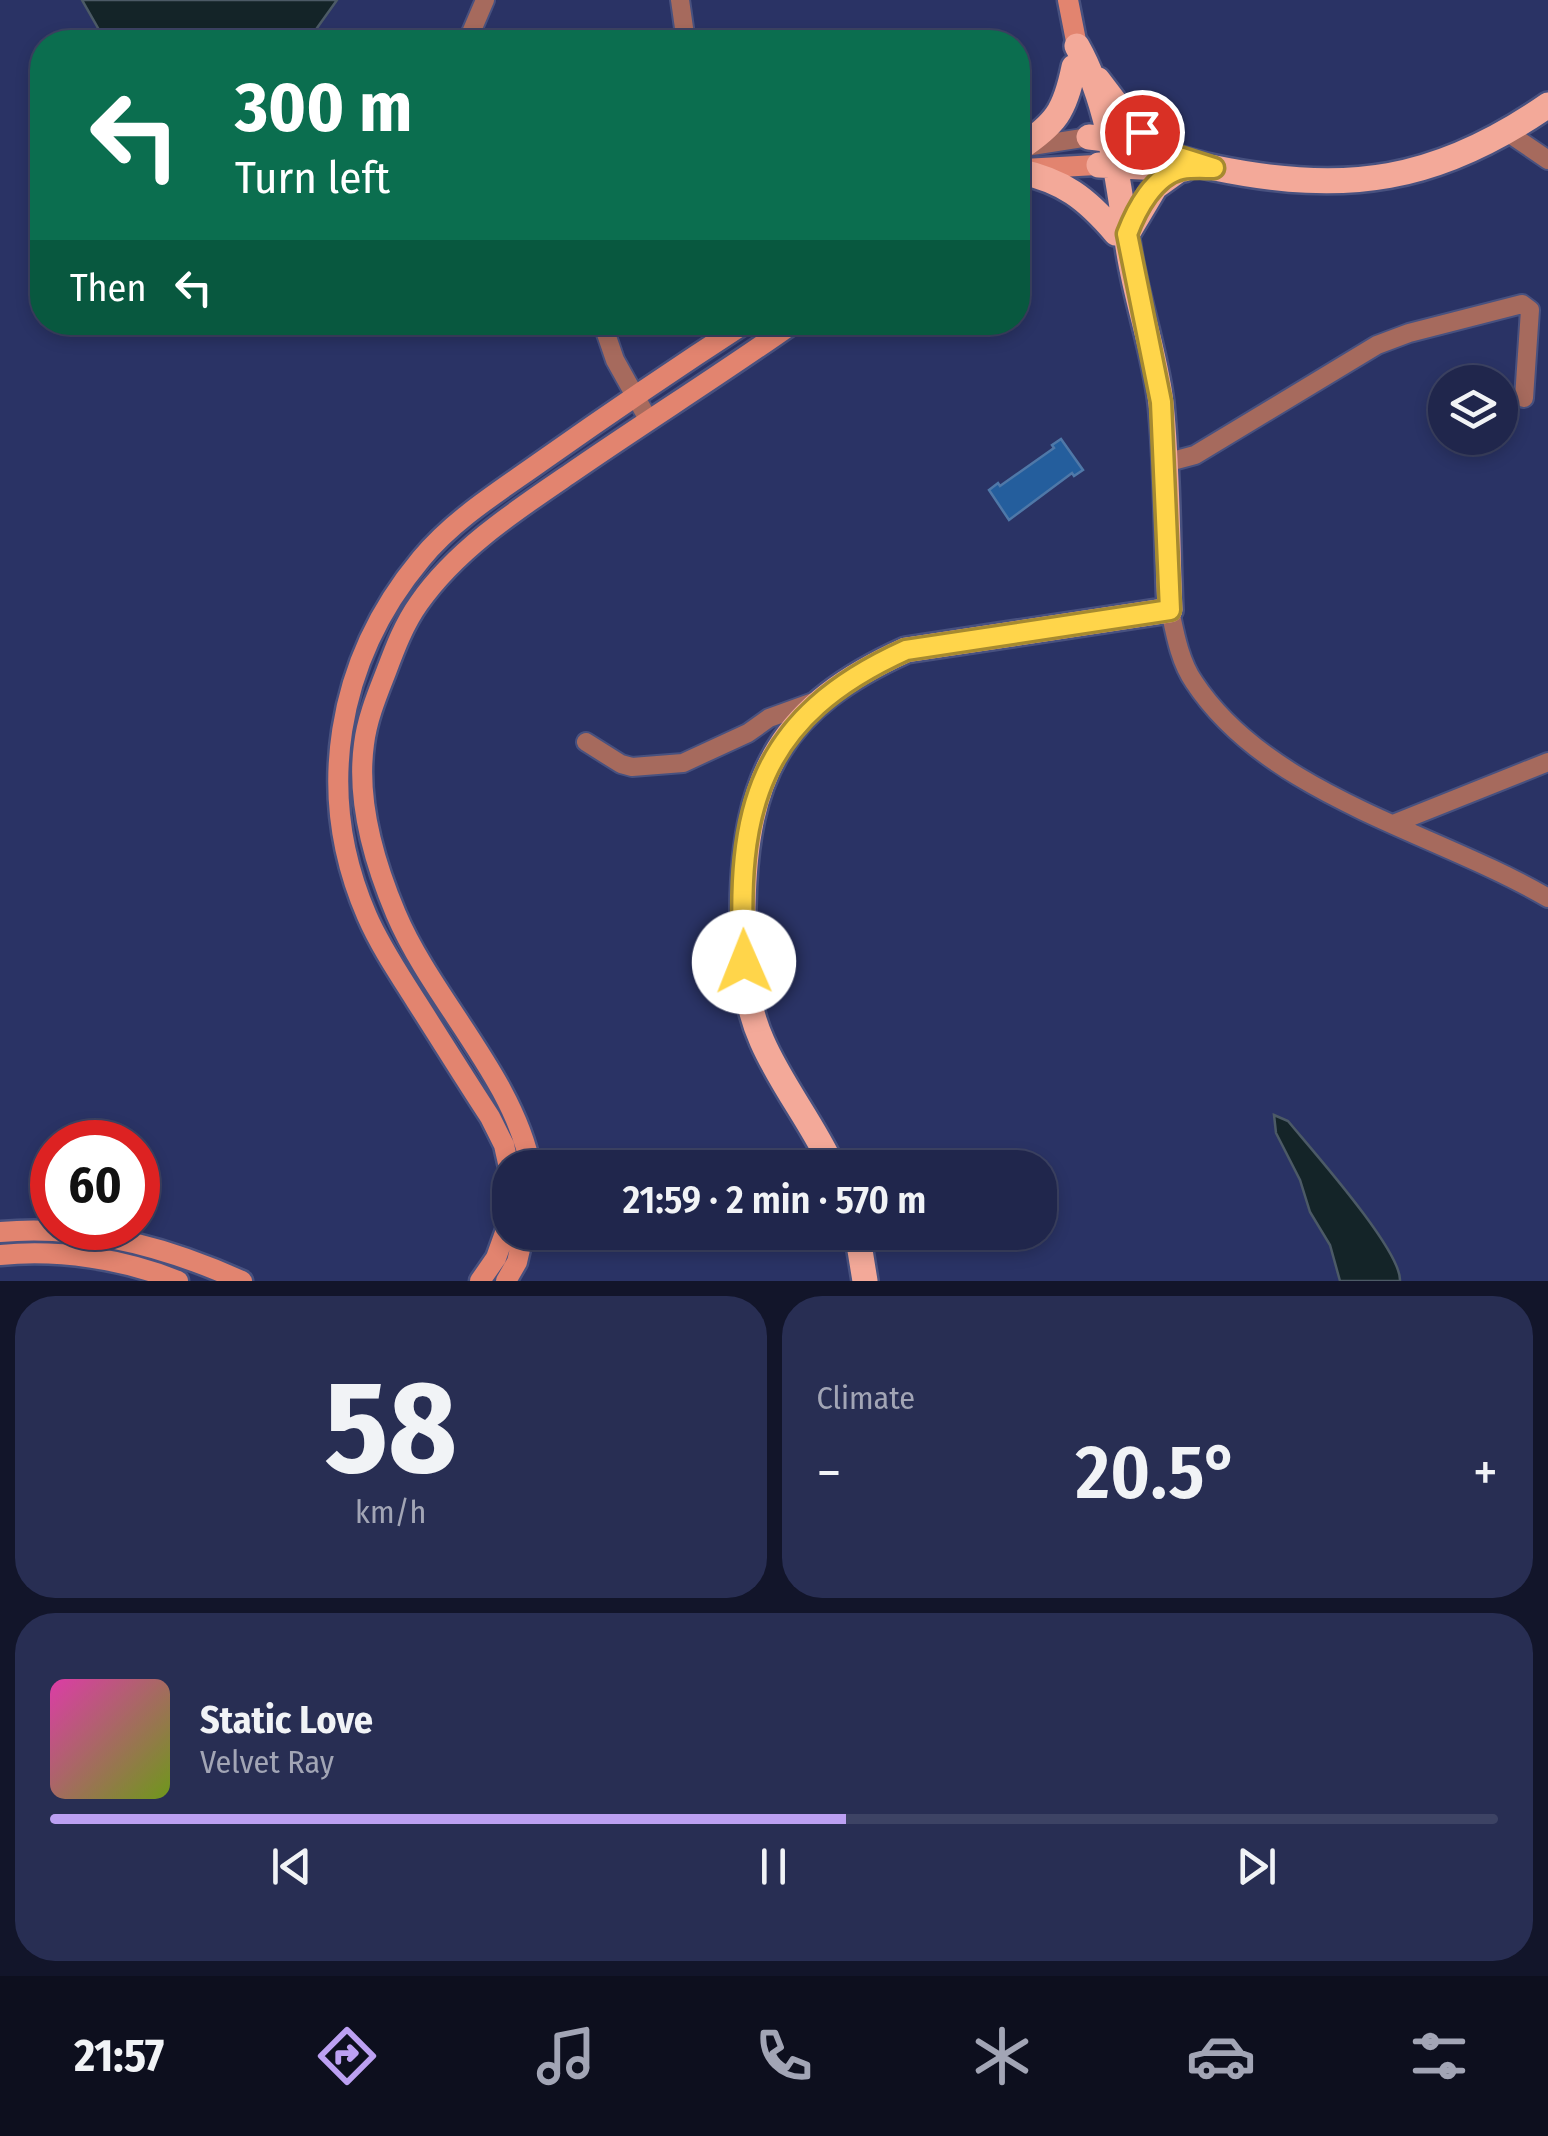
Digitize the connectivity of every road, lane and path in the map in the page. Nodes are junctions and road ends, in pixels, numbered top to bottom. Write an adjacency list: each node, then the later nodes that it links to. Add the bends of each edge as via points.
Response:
1 (485, 0): 4 (street)
2 (680, 0): 5 (street)
3 (1068, 0): 6 (street)
4 (471, 30)
5 (684, 30)
6 (1080, 60): 9 (main road); 10 (main road, via 1056,120); 13 (main road, via 1120,110)
7 (1543, 116): 8 (main road)
8 (1507, 132): 12 (street); 13 (main road, via 1460,156 1376,179 1329,181)
9 (1099, 138): 11 (street); 13 (main road); 14 (main road)
10 (1030, 140)
11 (1030, 147)
12 (1548, 160)
13 (1178, 163): 14 (main road); 17 (main road, via 1155,187)
14 (1105, 166): 15 (street); 17 (main road)
15 (1030, 170)
16 (1030, 174): 17 (main road, via 1082,196)
17 (1124, 241): 24 (main road, via 1154,361)
18 (607, 335): 21 (street)
19 (727, 335): 21 (street)
20 (776, 335): 23 (street)
21 (633, 396): 23 (street); 31 (street, via 463,518 420,560 374,636 341,736 336,785 342,834 366,914)
22 (1524, 398): 24 (street, via 1530,310 1522,304 1377,345 1195,455)
23 (648, 420): 32 (street, via 510,515 446,570 398,639 364,745 362,778 376,866 407,940 509,1104)
24 (1165, 462): 25 (main road)
25 (1170, 610): 26 (main road, via 906,650); 29 (street, via 1192,680 1219,714 1299,778)
26 (822, 699): 27 (street, via 769,718 684,763 632,768); 33 (main road, via 762,777 746,842 742,942 745,983 762,1043)
27 (586, 742)
28 (1548, 762): 29 (street)
29 (1393, 824): 30 (street)
30 (1548, 898)
31 (505, 1150)
32 (528, 1150)
33 (823, 1150)
34 (0, 1232): 40 (street, via 100,1236 166,1250)
35 (499, 1250): 41 (street)
36 (520, 1250): 42 (street)
37 (861, 1250): 43 (main road)
38 (0, 1255): 39 (street, via 96,1259)
39 (178, 1281)
40 (242, 1281)
41 (480, 1281)
42 (506, 1281)
43 (866, 1281)

